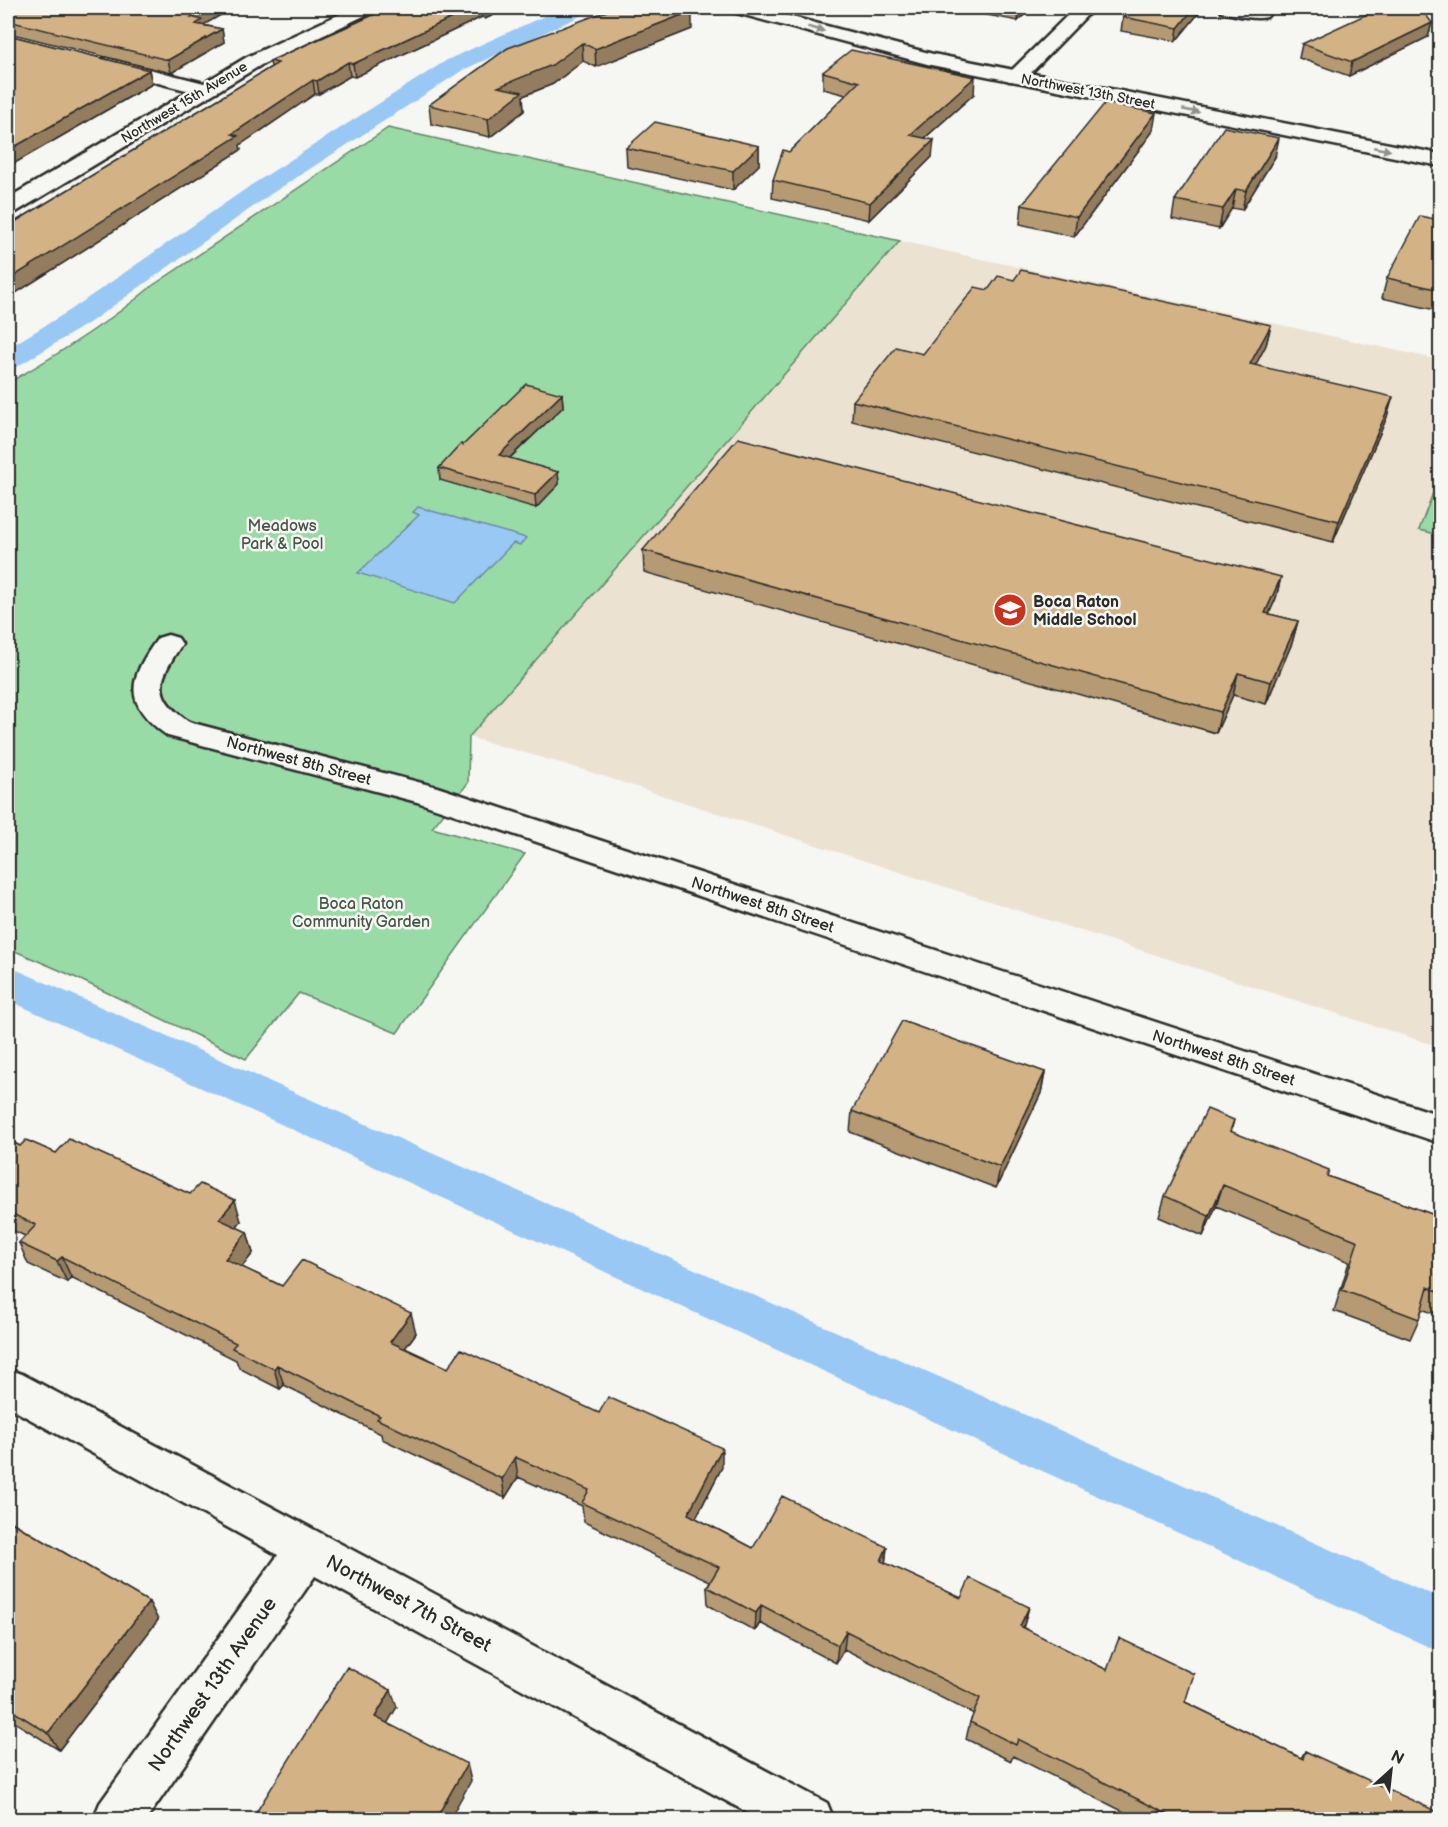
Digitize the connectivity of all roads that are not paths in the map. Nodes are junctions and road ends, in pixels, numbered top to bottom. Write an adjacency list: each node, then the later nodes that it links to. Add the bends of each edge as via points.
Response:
1 (366, 8): 10 (street, Northwest 15th Avenue, via 286,44)
2 (739, 8): 9 (street, Northwest 13th Street, one-way to 9, via 898,51)
3 (806, 8): 8 (street, Northwest 13th Street)
4 (1084, 8): 8 (street)
5 (1228, 8): 6 (street)
6 (1261, 13)
7 (85, 59): 10 (street)
8 (1031, 62): 9 (street); 11 (street, Northwest 13th Street)
9 (1016, 77): 12 (street, Northwest 13th Street, one-way to 12)
10 (206, 89): 13 (street, Northwest 15th Avenue)
11 (1440, 141)
12 (1440, 160)
13 (12, 201)
14 (168, 644): 15 (street, Northwest 8th Street, via 155,660 147,688 151,703 162,718 179,729 426,794)
15 (1440, 1129)
16 (8, 1387): 17 (street, Northwest 7th Street)
17 (308, 1549): 18 (street, Northwest 13th Avenue); 19 (street, Northwest 7th Street)
18 (117, 1820)
19 (810, 1820)

